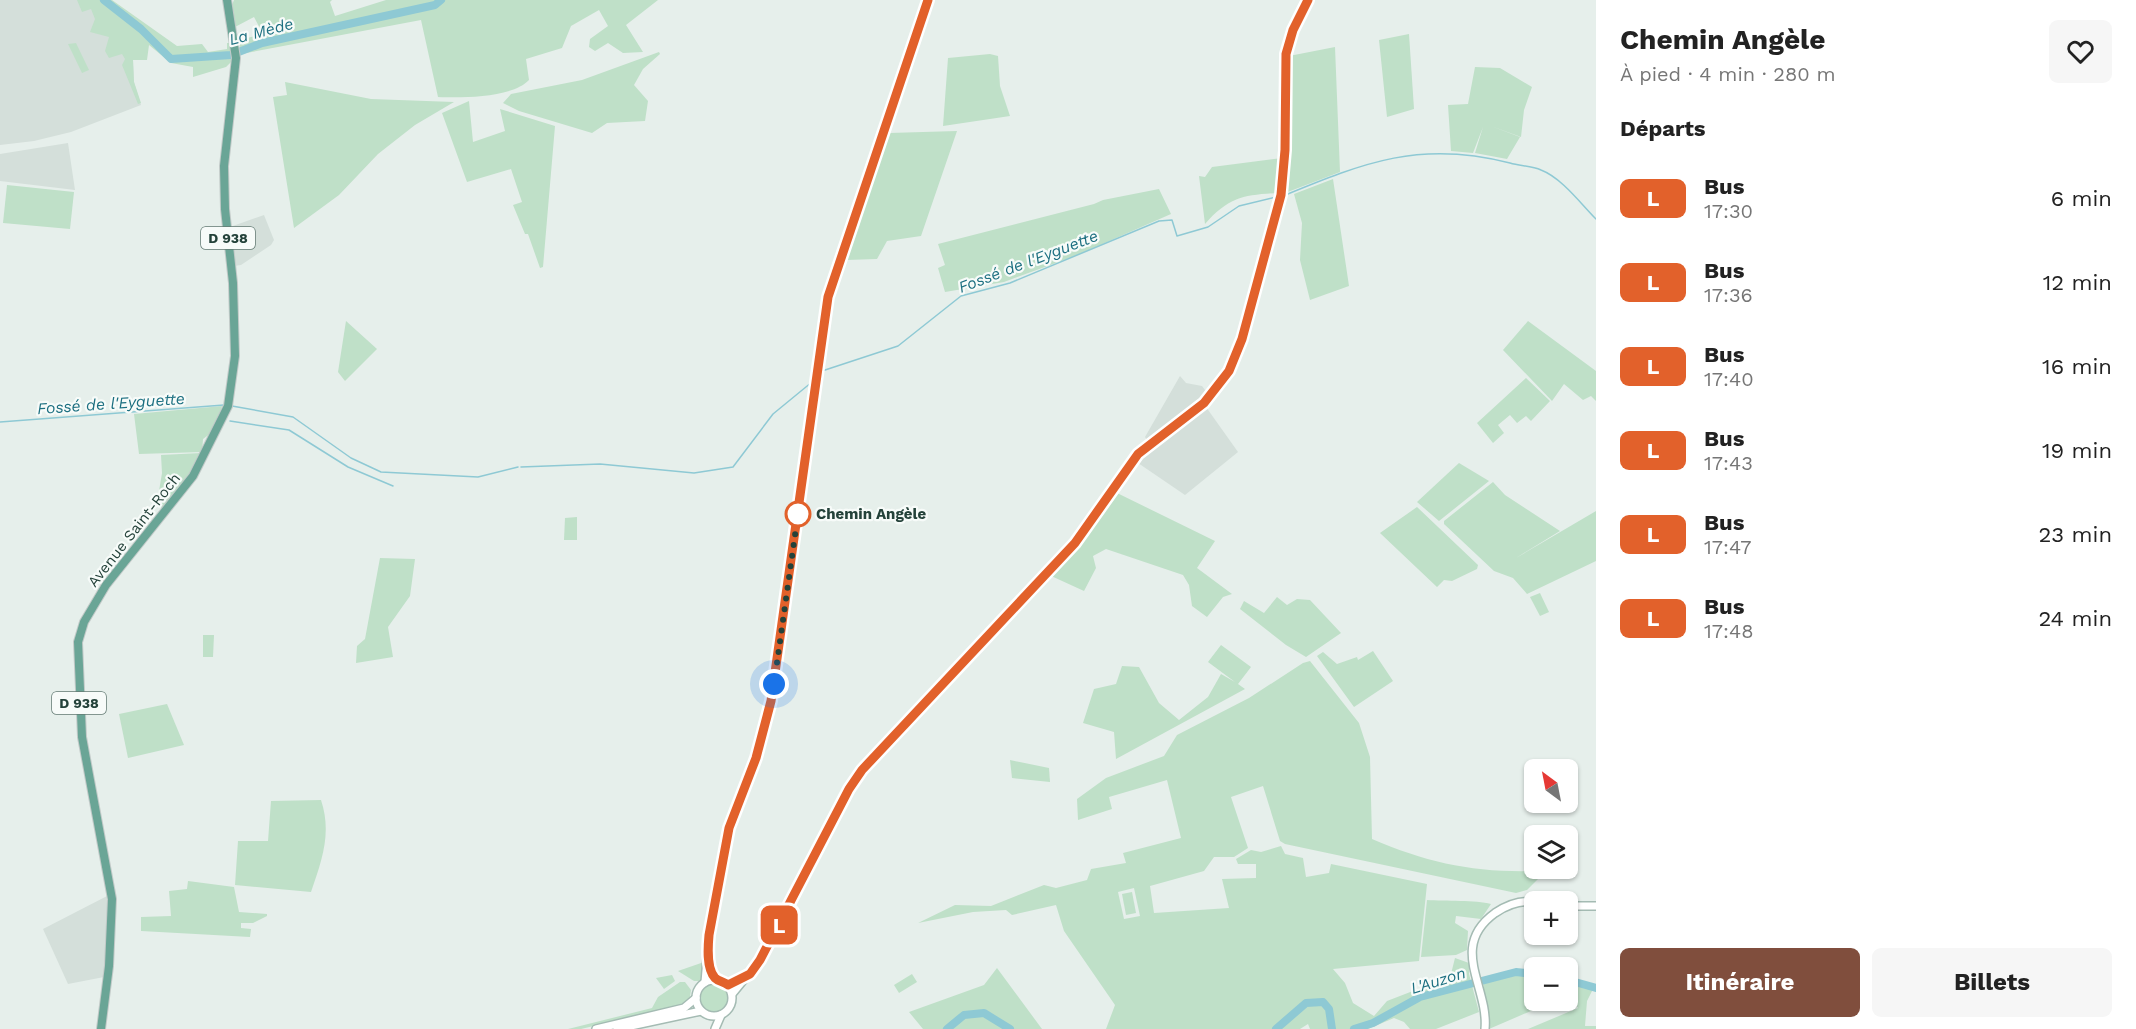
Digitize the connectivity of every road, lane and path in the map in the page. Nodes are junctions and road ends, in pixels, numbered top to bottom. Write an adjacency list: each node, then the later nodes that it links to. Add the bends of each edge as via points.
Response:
1 (227, 0): 16 (main road, Avenue Saint-Roch / D 938, via 236,54 224,159 235,356 228,406 193,476 106,585 84,622 78,642 80,728 112,899)
2 (928, 0): 7 (main road, via 828,297 772,692 756,758 729,828)
3 (1308, 0): 8 (main road, via 1286,54 1281,195 1242,339 1229,371 1204,403 1138,454 1075,543 862,770)
4 (1524, 906): 20 (main road, via 1492,922 1477,946 1473,967 1485,1017)
5 (1578, 906): 6 (main road)
6 (1596, 906)
7 (708, 949): 9 (main road); 10 (main road)
8 (750, 974): 11 (main road); 12 (main road)
9 (716, 979): 10 (main road); 11 (main road)
10 (705, 982): 13 (main road)
11 (728, 985): 12 (main road)
12 (732, 994): 15 (main road, via 729,1008)
13 (696, 998): 14 (main road); 17 (main road, via 684,1008)
14 (704, 1013): 15 (main road); 18 (main road); 19 (main road)
15 (721, 1015): 19 (main road)
16 (101, 1029)
17 (596, 1029)
18 (618, 1029)
19 (713, 1029)
20 (1483, 1029)

